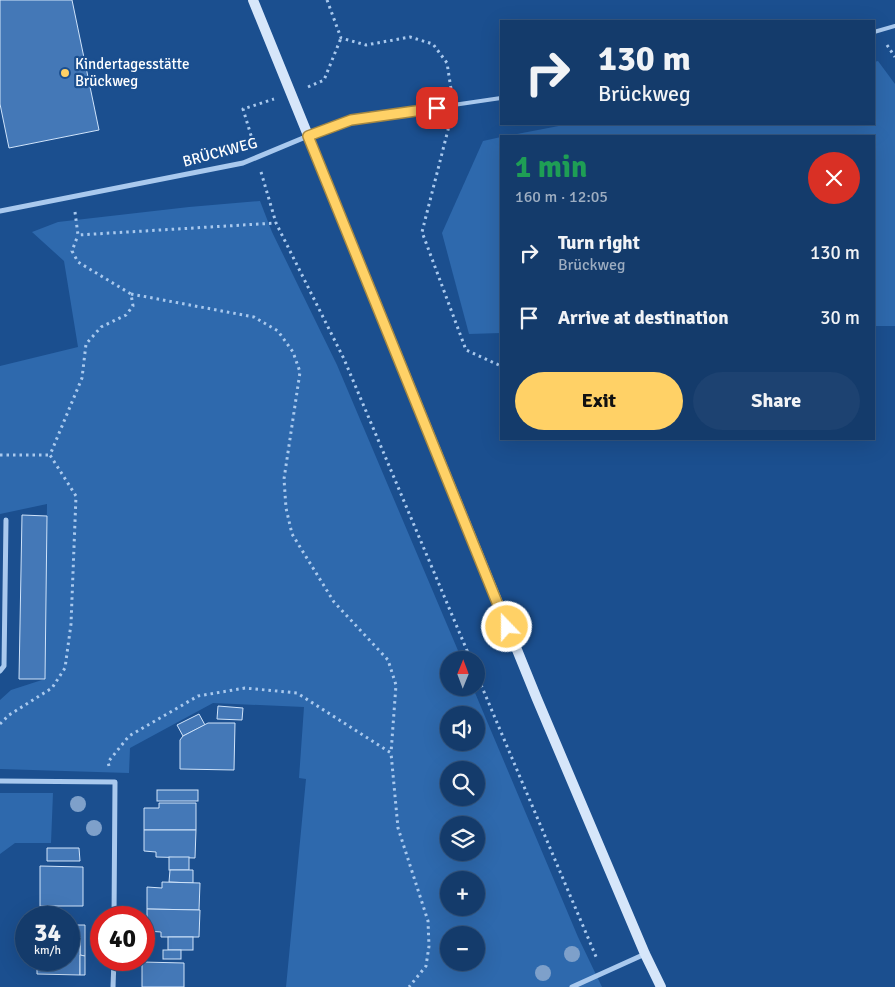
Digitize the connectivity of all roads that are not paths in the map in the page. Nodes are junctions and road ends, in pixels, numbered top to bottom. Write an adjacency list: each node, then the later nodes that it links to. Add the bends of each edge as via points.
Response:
1 (253, 0): 5 (street)
2 (895, 26): 3 (lane)
3 (875, 32)
4 (500, 98): 5 (lane, BRÜCKWEG, via 351,120)
5 (308, 136): 6 (street, BRÜCKWEG, via 243,163); 11 (street, via 537,699)
6 (0, 211)
7 (6, 520): 8 (street, via 4,666)
8 (0, 671)
9 (0, 781): 10 (street, via 115,782)
10 (114, 906)
11 (645, 954): 14 (street); 15 (street)
12 (114, 971): 13 (street)
13 (113, 987)
14 (572, 987)
15 (661, 987)

